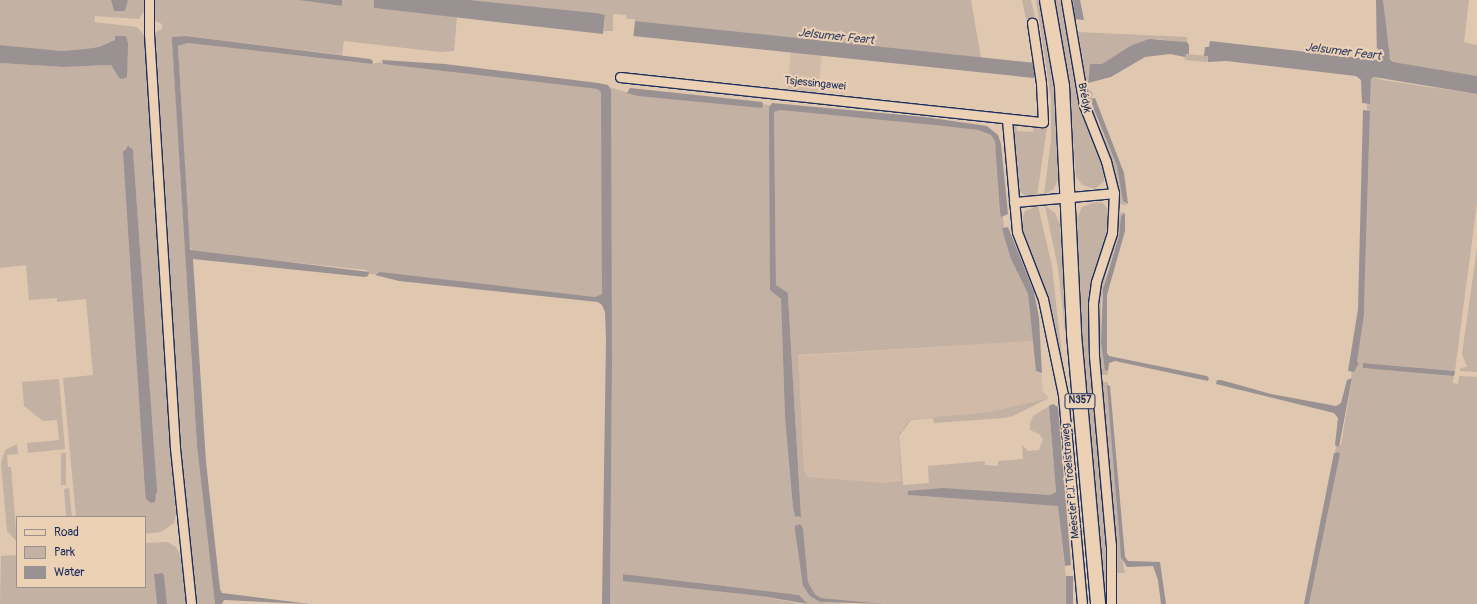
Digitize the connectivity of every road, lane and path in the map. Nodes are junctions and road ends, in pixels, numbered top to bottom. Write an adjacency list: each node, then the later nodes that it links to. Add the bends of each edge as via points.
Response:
1 (149, 0): 10 (street, via 175,448)
2 (1047, 0): 8 (main road, Brédyk / N357, via 1062,86)
3 (1066, 0): 7 (street, Brédyk, via 1084,105 1108,167)
4 (1032, 23): 6 (street, Tsjessingawei, via 1041,82 1043,122)
5 (620, 77): 6 (street, Tsjessingawei, via 933,109)
6 (1007, 120): 9 (street)
7 (1114, 193): 8 (street); 13 (street, via 1114,222 1096,282 1093,304 1094,356 1111,545)
8 (1068, 198): 9 (street); 12 (main road, Meester P.J. Troelstraweg / N357, via 1074,334)
9 (1014, 202): 11 (street, Meester P.J. Troelstraweg, via 1019,243 1040,288 1060,378)
10 (191, 604)
11 (1082, 604)
12 (1098, 604)
13 (1111, 604)

